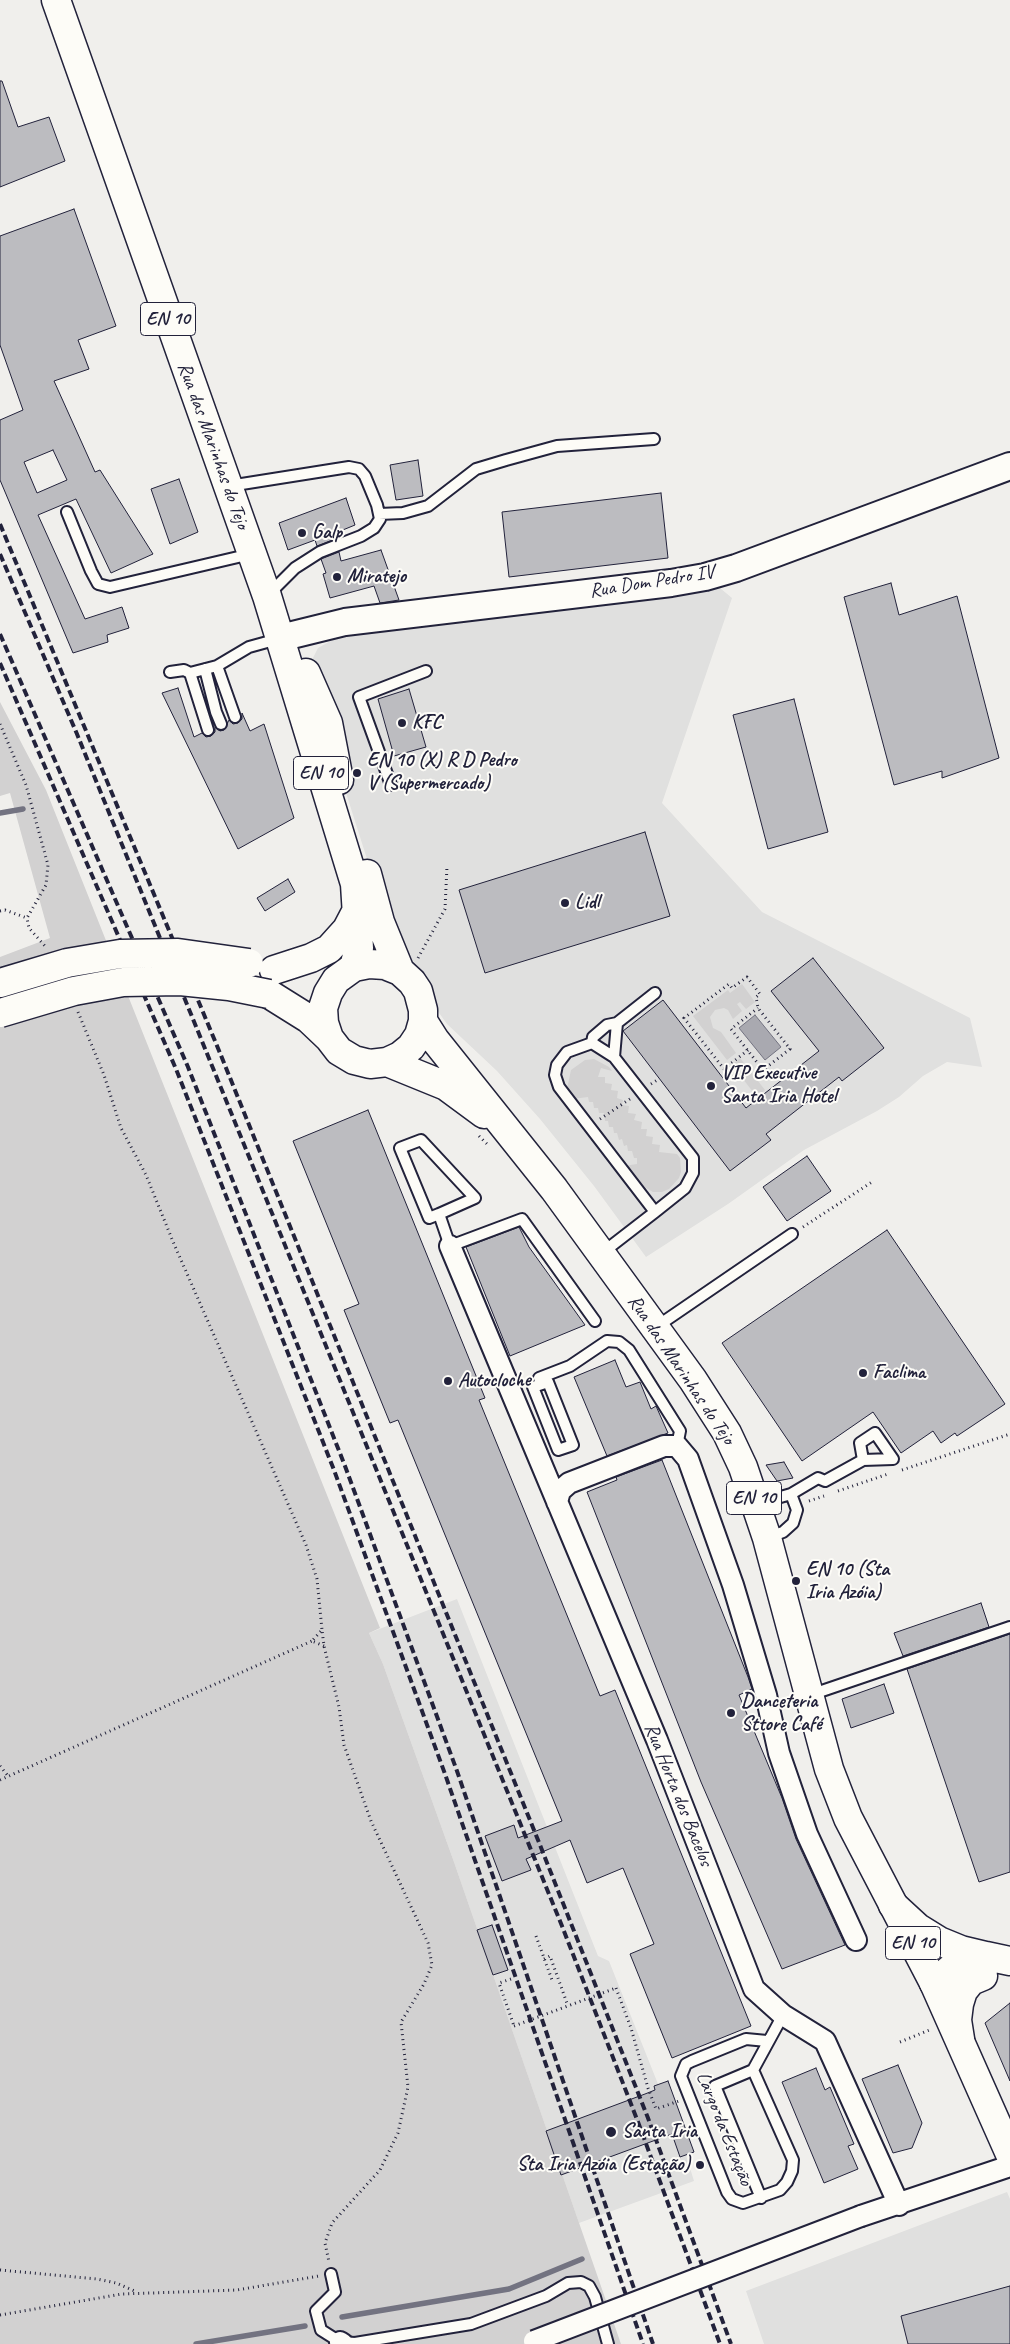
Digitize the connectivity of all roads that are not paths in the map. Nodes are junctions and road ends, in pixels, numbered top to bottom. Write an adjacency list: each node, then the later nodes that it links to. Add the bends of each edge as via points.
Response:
1 (56, 0): 4 (main road, Rua das Marinhas do Tejo / EN 10)
2 (654, 439): 6 (lane, via 557,446 476,469 428,506 403,514)
3 (1010, 466): 9 (street, Rua Dom Pedro IV, via 705,577 345,622)
4 (227, 486): 6 (lane, via 349,467 359,469 365,476); 7 (main road, Rua das Marinhas do Tejo / EN 10)
5 (67, 512): 7 (lane, via 98,584 110,587)
6 (379, 514): 8 (lane, via 380,519 374,528 320,552 296,568)
7 (252, 554): 8 (main road, Rua das Marinhas do Tejo / EN 10)
8 (267, 596): 9 (main road, Rua das Marinhas do Tejo / EN 10)
9 (280, 638): 10 (lane, via 249,647); 19 (main road, Rua das Marinhas do Tejo / EN 10, via 355,884); 20 (main road, Rua das Marinhas do Tejo / EN 10, via 306,674 328,723 349,816 380,922)
10 (217, 666): 11 (lane); 15 (lane)
11 (205, 669): 14 (lane); 16 (lane)
12 (426, 671): 18 (lane, via 359,697)
13 (170, 672): 14 (lane)
14 (190, 672): 17 (lane)
15 (235, 717)
16 (221, 724)
17 (208, 730)
18 (391, 785)
19 (358, 908): 21 (main road, Rua das Marinhas do Tejo / EN 10, via 359,948); 22 (main road, via 347,929 330,949)
20 (408, 966): 21 (main road, via 370,964); 26 (main road, via 424,1010)
21 (345, 974): 22 (main road, via 300,978); 28 (main road, via 328,993 323,1008)
22 (264, 976): 23 (main road, bridge, via 178,953 120,954 67,963); 25 (main road, bridge, via 229,986 180,981 123,982 74,991); 28 (main road)
23 (0, 983)
24 (655, 993): 27 (lane)
25 (0, 1013)
26 (423, 1021): 31 (main road, via 411,1047); 32 (main road, Rua das Marinhas do Tejo / EN 10)
27 (617, 1023): 29 (lane, via 607,1025 593,1037); 30 (lane)
28 (329, 1038): 31 (main road, via 339,1051 354,1060 370,1064)
29 (592, 1043): 30 (lane); 33 (lane, via 567,1052 557,1065 555,1075 559,1087)
30 (614, 1057): 33 (lane, via 693,1158 694,1173 685,1188)
31 (387, 1062): 32 (main road, EN 10, via 446,1086 479,1110)
32 (503, 1144): 37 (main road, Rua das Marinhas do Tejo / EN 10)
33 (655, 1212): 37 (lane)
34 (439, 1214): 34 (lane, via 429,1218 400,1148 421,1140 475,1198); 36 (lane)
35 (792, 1234): 39 (lane)
36 (450, 1246): 38 (lane, via 522,1219); 42 (street, Rua Horta dos Bacelos)
37 (601, 1254): 39 (main road, Rua das Marinhas do Tejo / EN 10)
38 (595, 1321)
39 (655, 1328): 49 (main road, Rua das Marinhas do Tejo / EN 10, via 727,1433)
40 (541, 1384): 41 (lane, via 533,1387); 43 (lane, via 548,1382 572,1445 558,1450); 45 (lane, via 539,1378 570,1366 607,1341 619,1342 629,1350 680,1431)
41 (540, 1404): 42 (lane); 43 (lane)
42 (519, 1412): 44 (street, Rua Horta dos Bacelos)
43 (551, 1432): 44 (lane)
44 (531, 1440): 48 (street, Rua Horta dos Bacelos)
45 (677, 1446): 48 (street, via 664,1446 569,1484 560,1491); 54 (street, via 688,1458 733,1585 766,1695 779,1753 807,1834)
46 (863, 1460): 47 (lane, via 825,1481 818,1478)
47 (791, 1494): 49 (lane); 50 (lane, via 797,1510 793,1523 783,1532)
48 (557, 1502): 58 (street, Rua Horta dos Bacelos, via 658,1740 754,1989)
49 (756, 1504): 50 (main road, Rua das Marinhas do Tejo / EN 10)
50 (767, 1538): 52 (main road, Rua das Marinhas do Tejo / EN 10)
51 (1010, 1627): 52 (lane)
52 (809, 1696): 53 (main road, Rua das Marinhas do Tejo / EN 10, via 848,1818)
53 (892, 1904): 55 (main road, via 918,1928 939,1941); 57 (main road, Rua das Marinhas do Tejo / EN 10)
54 (856, 1940)
55 (993, 1965): 56 (main road); 57 (main road); 59 (main road, via 963,1991 957,2020)
56 (1010, 1971)
57 (934, 1983): 59 (main road, Rua das Marinhas do Tejo / EN 10)
58 (782, 2015): 60 (lane); 65 (street, Rua Horta dos Bacelos, via 825,2041)
59 (960, 2039): 62 (main road, Rua das Marinhas do Tejo / EN 10)
60 (766, 2041): 61 (lane); 64 (lane, Largo da Estação, via 746,2038 686,2064 681,2076 732,2198 742,2203)
61 (752, 2070): 64 (lane, Largo da Estação, via 793,2160 787,2182 780,2190); 64 (lane, via 715,2086)
62 (1010, 2154)
63 (1010, 2166): 65 (street)
64 (761, 2198)
65 (899, 2205): 68 (street, bridge, via 861,2216)
66 (330, 2274): 67 (lane, via 335,2292 316,2311 321,2330)
67 (337, 2343): 69 (lane, via 355,2343 472,2324 546,2296 568,2283 581,2282 589,2286 595,2297)
68 (529, 2343)
69 (608, 2344)

